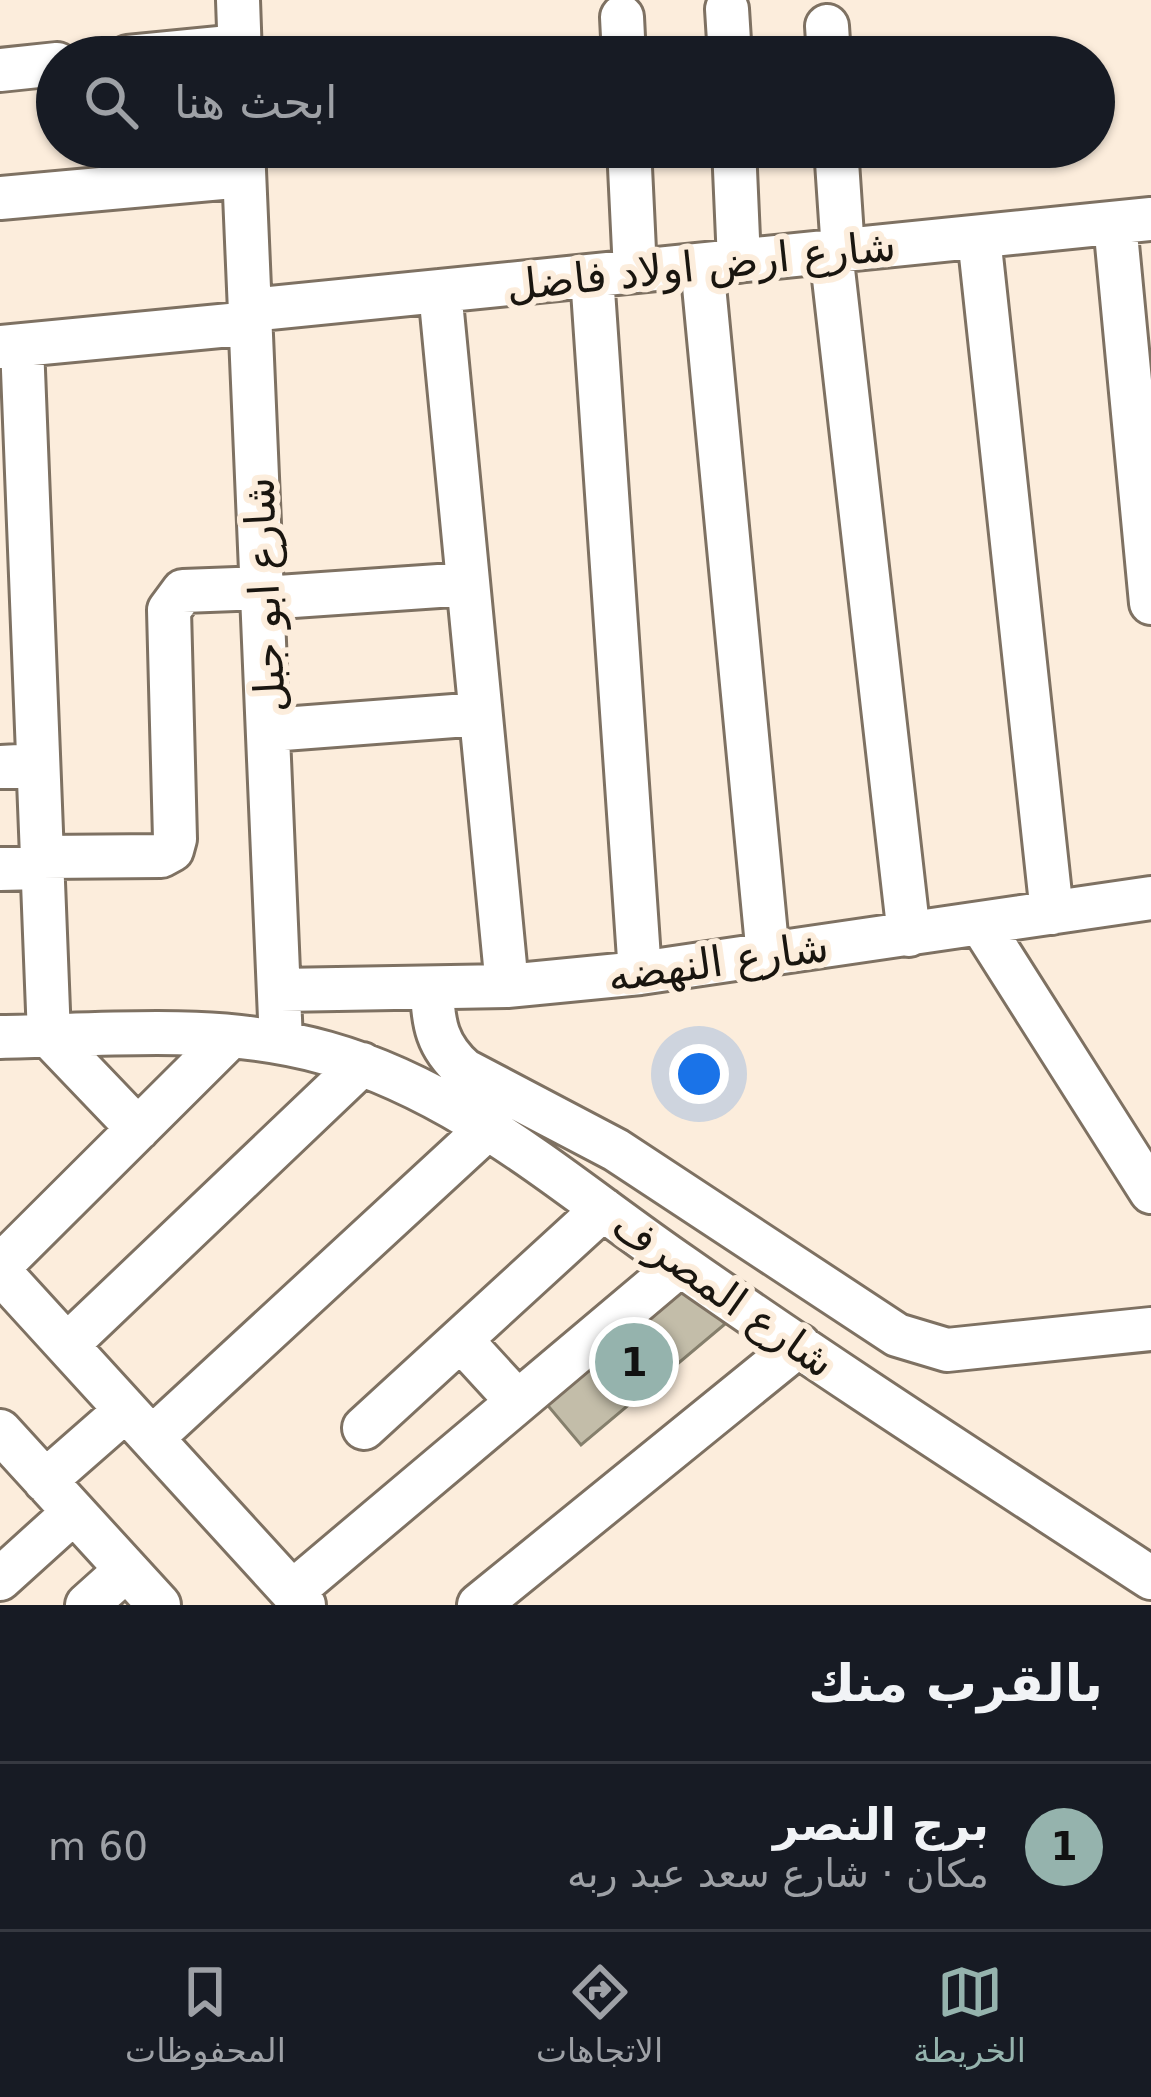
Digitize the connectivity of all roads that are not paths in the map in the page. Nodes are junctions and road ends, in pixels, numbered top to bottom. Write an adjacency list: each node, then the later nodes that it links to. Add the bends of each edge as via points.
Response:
1 (238, 0): 3 (street)
2 (727, 9): 4 (street)
3 (239, 36)
4 (729, 36)
5 (36, 66): 6 (street)
6 (0, 70)
7 (203, 168): 12 (street)
8 (244, 168): 20 (street, شارع ابو جبل)
9 (630, 168): 17 (street)
10 (732, 168): 16 (street)
11 (836, 168): 15 (street)
12 (0, 198)
13 (1133, 221): 14 (street, شارع ارض اولاد فاضل); 26 (street)
14 (979, 237): 15 (street, شارع ارض اولاد فاضل); 34 (street)
15 (837, 251): 16 (street, شارع ارض اولاد فاضل); 36 (street)
16 (721, 263): 17 (street, شارع ارض اولاد فاضل); 37 (street)
17 (635, 271): 18 (street, شارع ارض اولاد فاضل)
18 (592, 276): 19 (street, شارع ارض اولاد فاضل); 38 (street)
19 (440, 291): 20 (street, شارع ارض اولاد فاضل); 24 (street)
20 (251, 316): 21 (street, شارع ارض اولاد فاضل); 25 (street, شارع ابو جبل)
21 (11, 346): 22 (street)
22 (13, 424): 23 (street)
23 (15, 521): 27 (street)
24 (468, 584): 25 (street); 28 (street)
25 (264, 593): 29 (street, شارع ابو جبل); 31 (street, via 184,591 170,610 172,850)
26 (1151, 603)
27 (17, 640): 30 (street)
28 (480, 714): 29 (street); 39 (street)
29 (270, 730): 41 (street, شارع ابو جبل)
30 (19, 766): 31 (street)
31 (42, 862): 32 (street); 42 (street)
32 (0, 869)
33 (1151, 898): 34 (street, شارع النهضه)
34 (1052, 913): 35 (street, شارع النهضه)
35 (981, 924): 36 (street, شارع النهضه); 49 (street)
36 (909, 934): 37 (street, شارع النهضه)
37 (768, 956): 38 (street, شارع النهضه)
38 (640, 973): 39 (street, شارع النهضه)
39 (507, 986): 40 (street, شارع النهضه)
40 (432, 989): 41 (street, شارع النهضه); 53 (street, via 437,1036 464,1070 616,1150 897,1335 947,1350)
41 (281, 991): 45 (street, شارع ابو جبل)
42 (49, 1036): 43 (street, شارع المصرف); 44 (street, شارع المصرف); 48 (street)
43 (231, 1036): 45 (street, شارع المصرف); 48 (street)
44 (0, 1037)
45 (280, 1042): 46 (street, شارع المصرف)
46 (362, 1064): 47 (street, شارع المصرف); 55 (street)
47 (489, 1127): 50 (street, شارع المصرف); 58 (street)
48 (138, 1129): 52 (street)
49 (1151, 1192)
50 (603, 1210): 51 (street, شارع المصرف); 54 (street)
51 (680, 1265): 56 (street, شارع المصرف); 57 (street)
52 (0, 1269): 55 (street)
53 (1151, 1329)
54 (461, 1340): 57 (street); 59 (street)
55 (67, 1345): 58 (street)
56 (799, 1345): 63 (street, شارع المصرف); 68 (street)
57 (517, 1401): 65 (street)
58 (139, 1424): 61 (street); 65 (street)
59 (364, 1428)
60 (0, 1431): 61 (street)
61 (59, 1497): 62 (street); 64 (street)
62 (126, 1570): 66 (street); 67 (street)
63 (1151, 1578)
64 (0, 1579)
65 (298, 1599)
66 (87, 1605)
67 (159, 1605)
68 (479, 1605)

